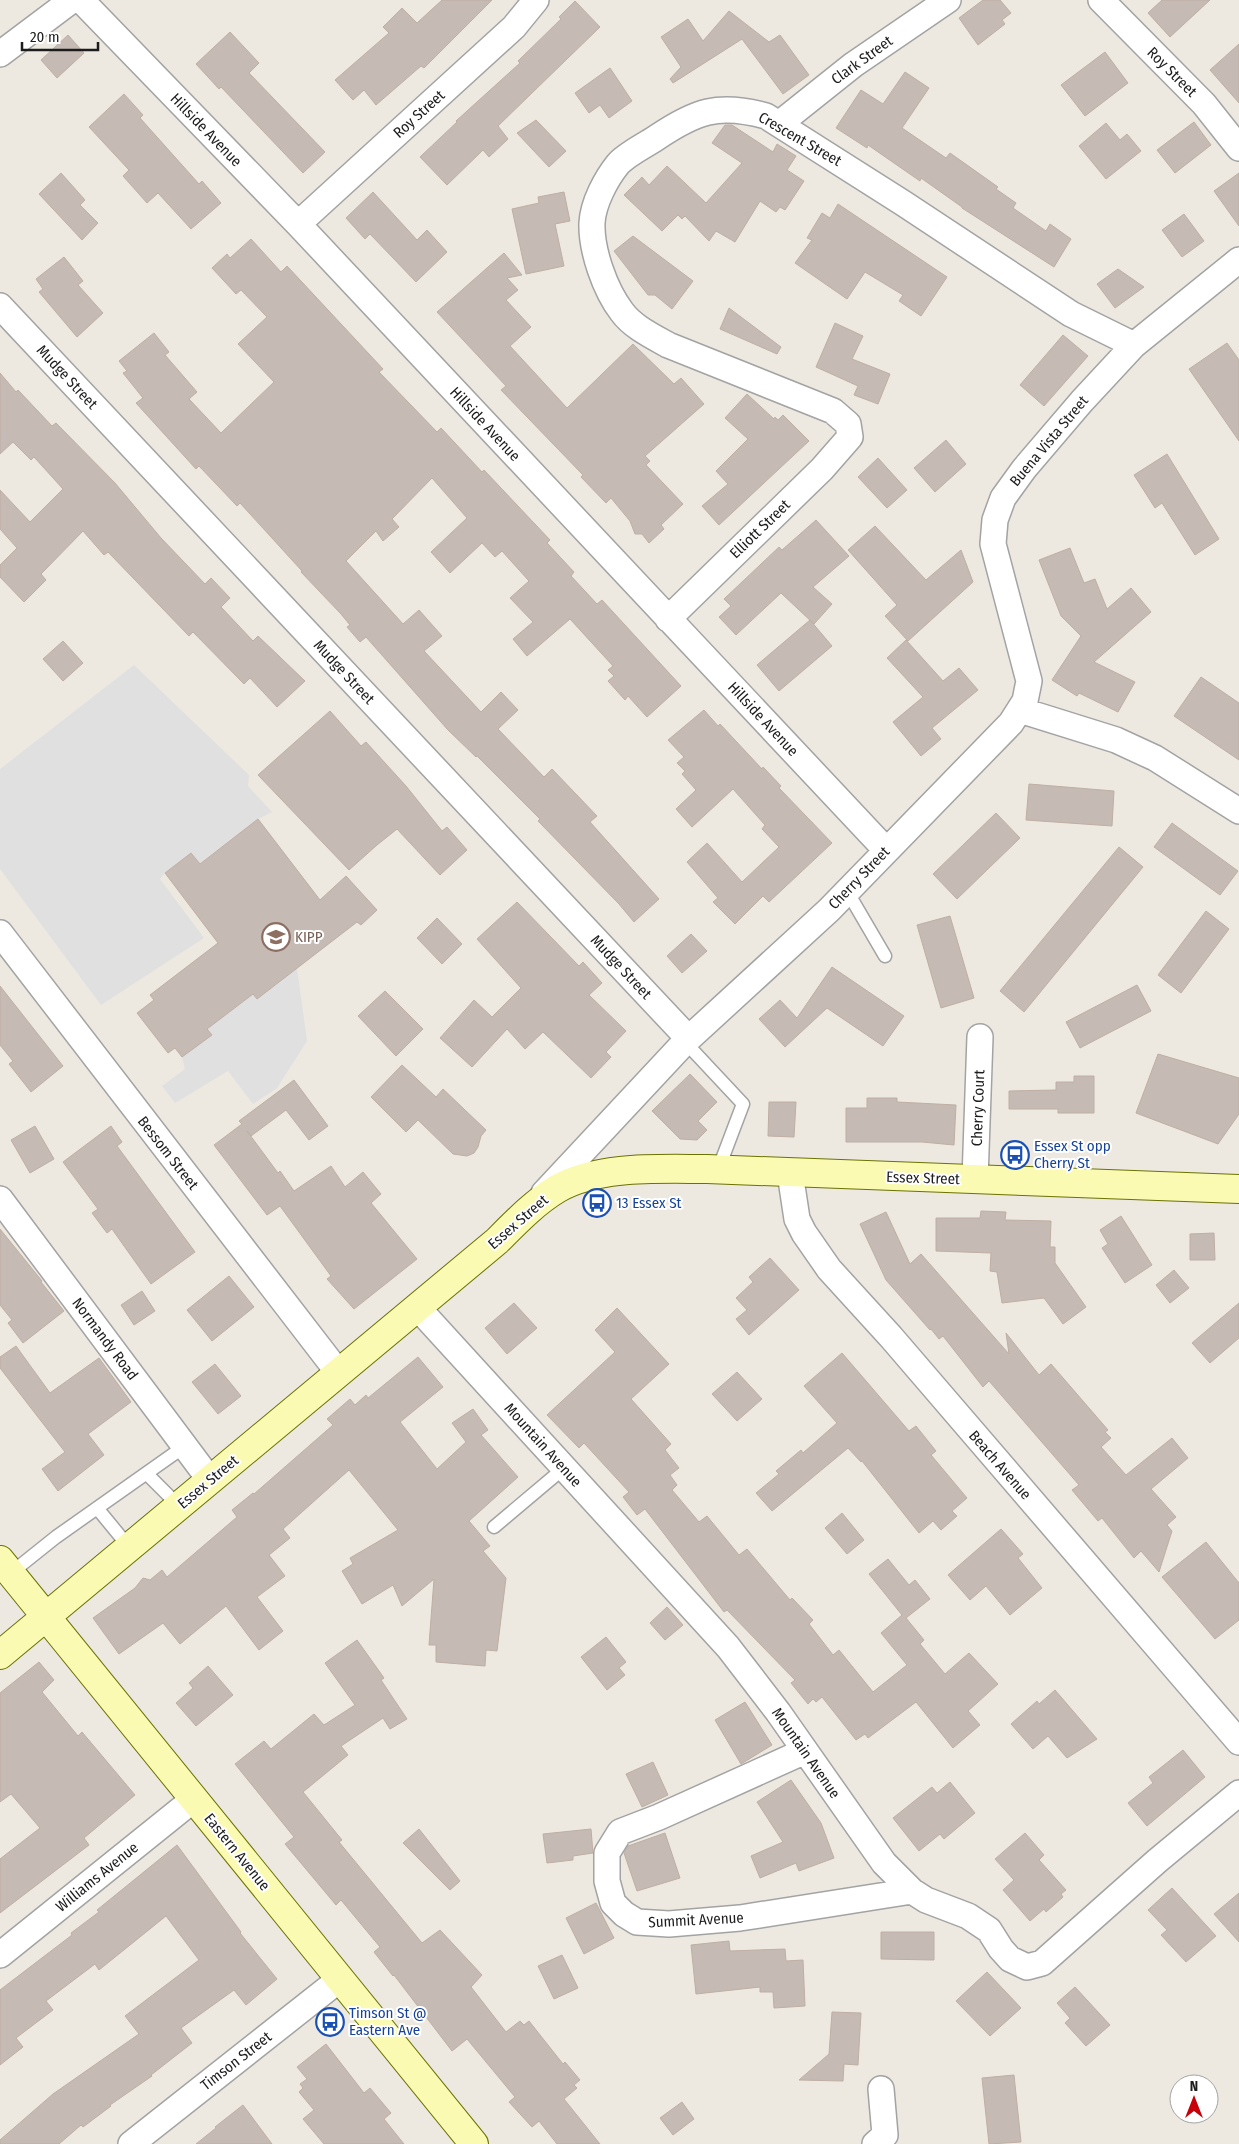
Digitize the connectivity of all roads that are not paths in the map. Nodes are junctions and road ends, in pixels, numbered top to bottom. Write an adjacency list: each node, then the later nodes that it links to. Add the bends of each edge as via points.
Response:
1 (72, 0): 6 (street)
2 (81, 0): 9 (street, Hillside Avenue)
3 (536, 0): 9 (street, Roy Street, via 514,27)
4 (948, 0): 7 (street, Clark Street, via 853,65)
5 (1102, 0): 8 (street, Roy Street, via 1204,104)
6 (0, 54)
7 (779, 124): 12 (street, Crescent Street, via 1070,314); 13 (street, Crescent Street, via 745,110 711,110 692,116 620,162 598,199 592,222 596,252 614,298 622,312 636,325 668,345 833,411 848,424)
8 (1239, 148)
9 (298, 224): 14 (street, Hillside Avenue)
10 (1239, 260): 12 (street, Buena Vista Street)
11 (0, 306): 22 (street, Mudge Street)
12 (1134, 345): 15 (street, Buena Vista Street, via 1024,469 1003,498 995,520 993,544 1029,681)
13 (850, 437): 14 (street, Elliott Street, via 822,469)
14 (668, 619): 17 (street, Hillside Avenue)
15 (1020, 710): 16 (street, via 1116,740 1155,758); 17 (street, Cherry Street)
16 (1239, 812)
17 (886, 850): 18 (street, Cherry Street)
18 (847, 892): 20 (lane); 22 (street, Cherry Street)
19 (0, 933): 30 (street, Bessom Street)
20 (885, 956)
21 (980, 1037): 25 (street, Cherry Court)
22 (687, 1040): 23 (lane, via 743,1104); 28 (street, Cherry Street)
23 (718, 1170): 24 (main road, Essex Street); 28 (main road, Essex Street, via 646,1169 584,1178 559,1188)
24 (790, 1173): 25 (main road, Essex Street); 42 (street, Beach Avenue, via 798,1219 829,1269)
25 (975, 1179): 26 (main road, Essex Street)
26 (1239, 1189)
27 (0, 1199): 31 (street, Normandy Road)
28 (523, 1215): 29 (main road, Essex Street)
29 (418, 1307): 30 (main road, Essex Street); 32 (street, Mountain Avenue)
30 (338, 1372): 34 (main road, Essex Street)
31 (185, 1446): 33 (lane); 34 (street, Normandy Road)
32 (564, 1468): 37 (lane); 43 (street, Mountain Avenue, via 728,1648)
33 (146, 1474): 35 (lane); 36 (lane)
34 (210, 1480): 35 (main road, Essex Street)
35 (179, 1506): 38 (main road, Essex Street)
36 (97, 1508): 38 (lane); 39 (lane)
37 (494, 1527)
38 (129, 1547): 40 (main road, Essex Street)
39 (5, 1566): 40 (main road, Eastern Avenue)
40 (46, 1617): 41 (main road, Essex Street); 45 (main road, Eastern Avenue)
41 (0, 1655)
42 (1239, 1742)
43 (805, 1751): 46 (street, Mountain Avenue, via 884,1863); 46 (street, Summit Avenue, via 620,1832 606,1853 606,1881 613,1903 636,1922 669,1924 740,1918)
44 (1239, 1793): 46 (street, Mountain Avenue, via 1042,1963 1027,1968 1000,1949 989,1930 968,1916 926,1900)
45 (194, 1799): 47 (street, Williams Avenue); 48 (main road, Eastern Avenue)
46 (912, 1891)
47 (0, 1955)
48 (340, 1979): 50 (street, Timson Street); 51 (main road, Eastern Avenue)
49 (880, 2089): 52 (street, via 885,2135)
50 (131, 2144)
51 (474, 2144)
52 (874, 2144)

